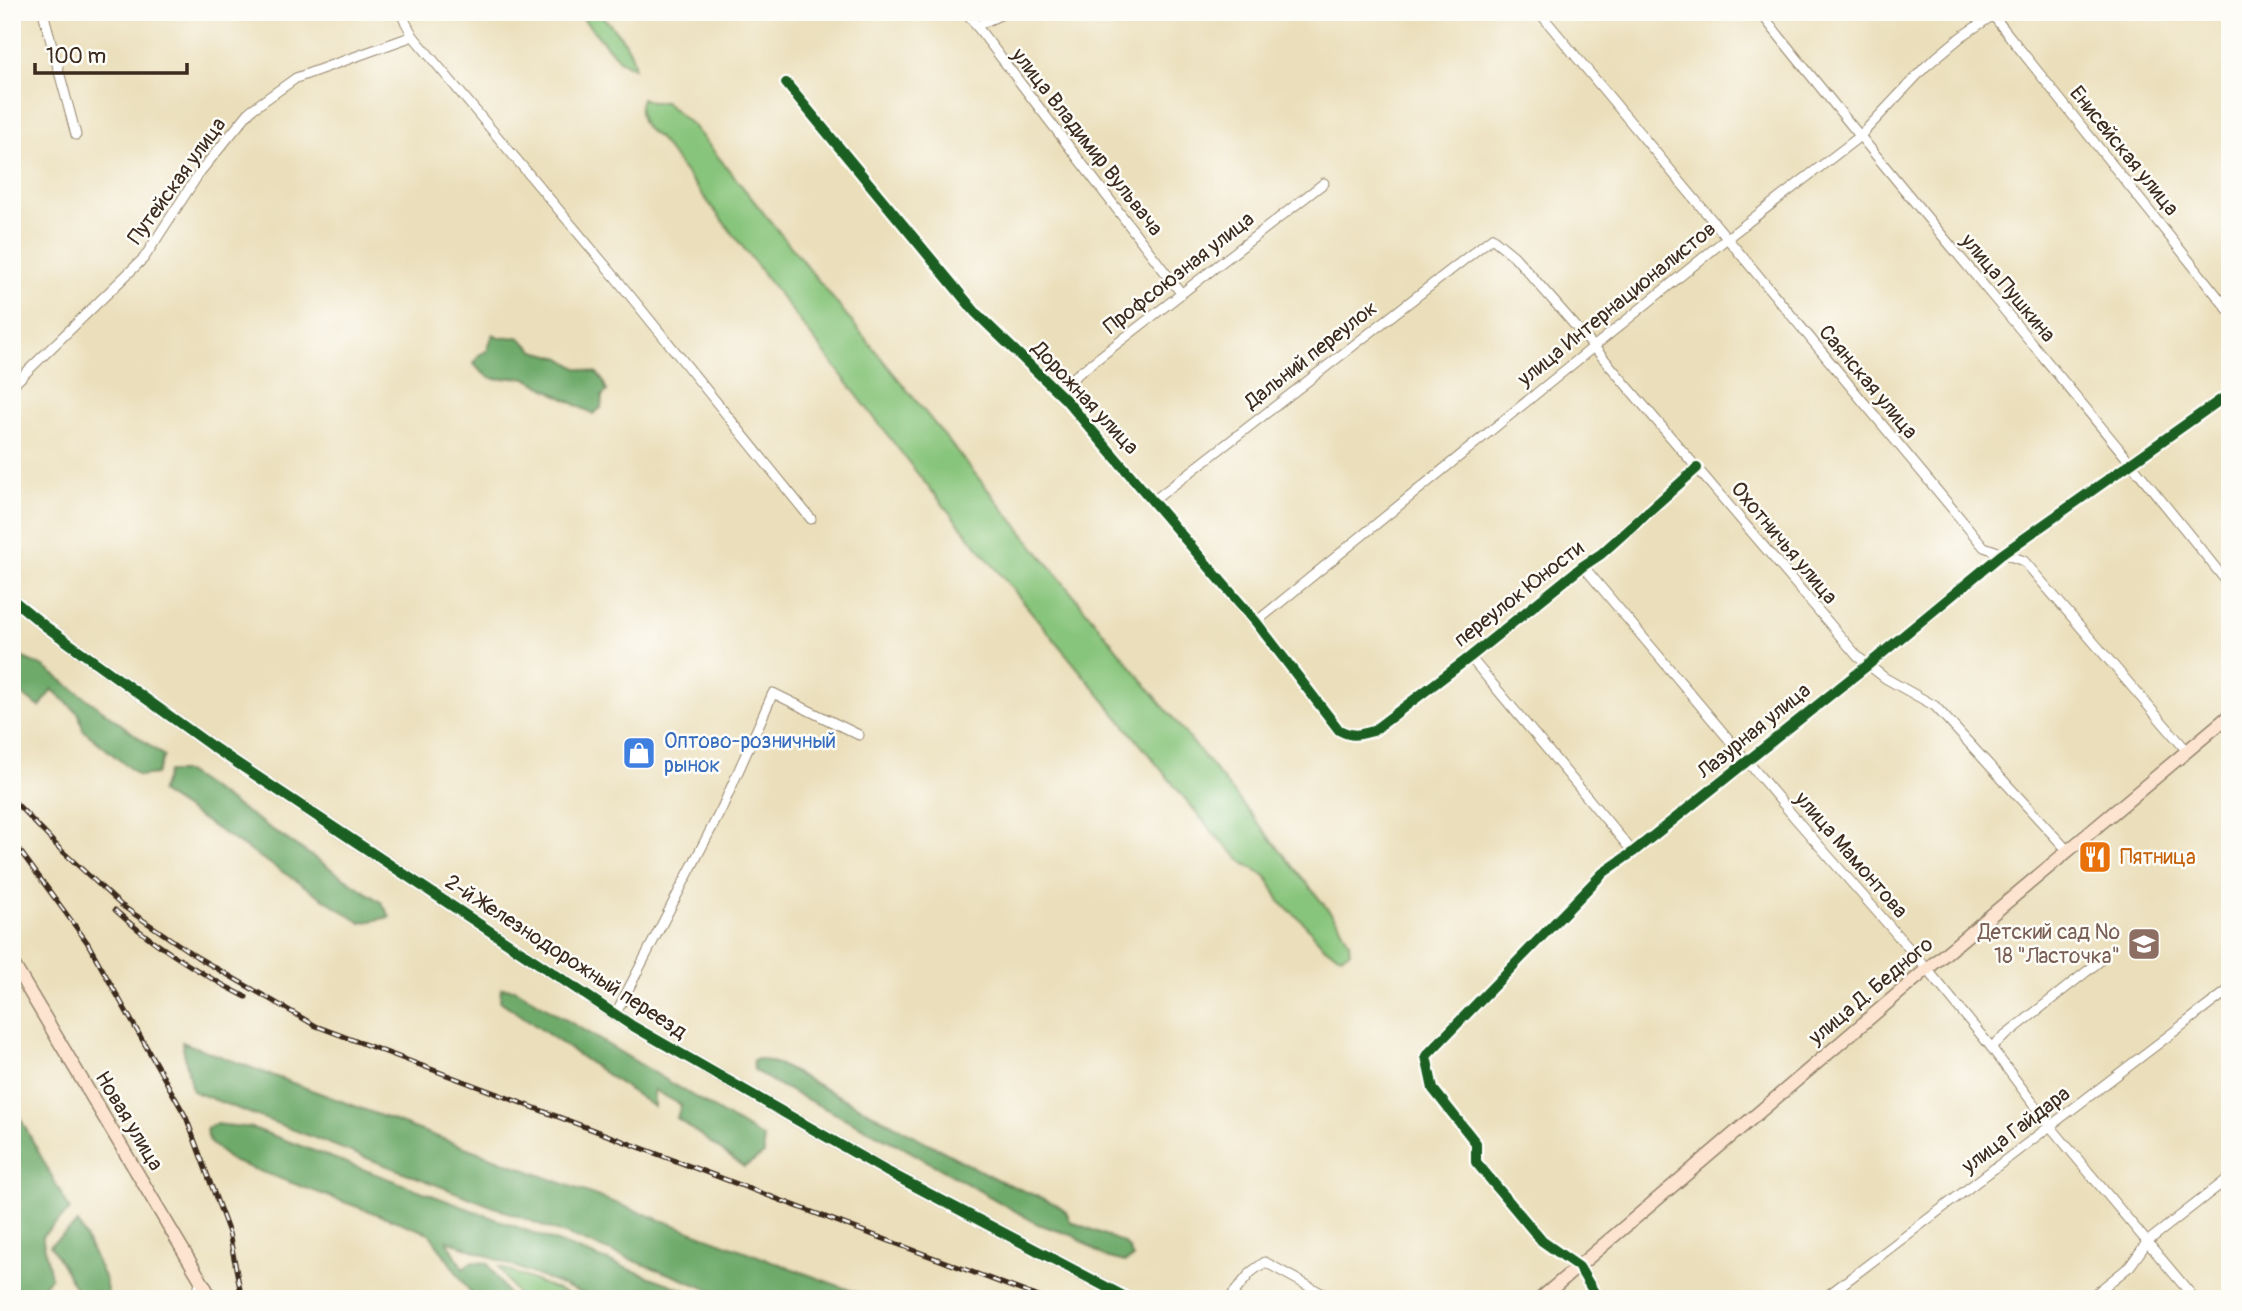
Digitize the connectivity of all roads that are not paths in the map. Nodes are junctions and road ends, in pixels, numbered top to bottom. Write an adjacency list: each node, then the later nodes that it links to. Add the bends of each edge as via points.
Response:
1 (43, 12): 13 (street)
2 (400, 12): 11 (street)
3 (966, 12): 10 (street, улица Владимир Вульвача)
4 (1007, 12): 10 (street)
5 (1539, 12): 17 (street, Саянская улица)
6 (1760, 12): 14 (street, улица Пушкина)
7 (2222, 12): 9 (street)
8 (1994, 13): 14 (street, улица Интернационалистов, via 1926,66); 19 (street, Енисейская улица)
9 (2230, 14)
10 (976, 26): 18 (street, улица Владимир Вульвача)
11 (413, 36): 21 (street, Путейская улица, via 296,78 251,110 200,172 144,258); 27 (street)
12 (786, 83): 22 (street, Дорожная улица, via 976,313)
13 (76, 135)
14 (1858, 137): 17 (street, улица Интернационалистов); 24 (street, улица Пушкина)
15 (1324, 183): 18 (street, Профсоюзная улица)
16 (1492, 238): 20 (street, Охотничья улица, via 1514,256); 26 (street, Дальний переулок)
17 (1726, 239): 20 (street, улица Интернационалистов); 28 (street, Саянская улица, via 1984,547)
18 (1181, 293): 22 (street, Профсоюзная улица)
19 (2230, 312)
20 (1593, 346): 25 (street, Охотничья улица); 32 (street, улица Интернационалистов)
21 (12, 386)
22 (1056, 391): 26 (street, Дорожная улица)
23 (2230, 393): 24 (street, Лазурная улица)
24 (2132, 462): 28 (street, Лазурная улица); 30 (street, улица Пушкина)
25 (1697, 468): 29 (street, переулок Юности); 34 (street, Охотничья улица)
26 (1153, 502): 32 (street, Дорожная улица)
27 (811, 519)
28 (2001, 555): 34 (street, Лазурная улица); 38 (street, Саянская улица, via 2024,561)
29 (1583, 566): 33 (street, переулок Юности); 39 (street, улица Мамонтова)
30 (2230, 586)
31 (12, 599): 46 (street, 2-й Железнодорожный переезд, via 210,745)
32 (1256, 622): 37 (street, Дорожная улица, via 1339,730)
33 (1470, 657): 37 (street, переулок Юности, via 1373,732); 41 (street)
34 (1868, 665): 39 (street, Лазурная улица); 40 (street, Охотничья улица, via 1935,706)
35 (2230, 715): 38 (street, улица Д. Бедного)
36 (859, 735): 46 (street, via 773,693 722,808)
37 (1356, 736)
38 (2187, 751): 40 (street, улица Д. Бедного)
39 (1747, 761): 41 (street, Лазурная улица); 44 (street, улица Мамонтова)
40 (2067, 851): 44 (street, улица Д. Бедного)
41 (1633, 852): 51 (street, Лазурная улица, via 1604,873 1426,1056 1433,1089 1476,1143 1476,1162 1542,1241)
42 (2100, 961): 47 (street)
43 (12, 962): 52 (street, Новая улица)
44 (1927, 969): 47 (street, улица Мамонтова); 51 (street, улица Д. Бедного)
45 (2230, 989): 48 (street, улица Гайдара)
46 (615, 1015): 55 (street, 2-й Железнодорожный переезд, via 886,1171)
47 (1991, 1047): 48 (street, улица Мамонтова)
48 (2050, 1126): 50 (street, улица Мамонтова); 60 (street, улица Гайдара)
49 (2230, 1177): 50 (street)
50 (2148, 1241): 61 (street, via 2130,1266); 62 (street, улица Мамонтова)
51 (1579, 1267): 58 (street, улица Д. Бедного); 59 (street)
52 (200, 1278): 53 (street); 54 (street, Новая улица)
53 (197, 1299)
54 (212, 1299)
55 (1129, 1299)
56 (1229, 1299): 57 (street, via 1265,1262)
57 (1332, 1299)
58 (1540, 1299)
59 (1598, 1299)
60 (1823, 1299)
61 (2089, 1299)
62 (2196, 1299)

